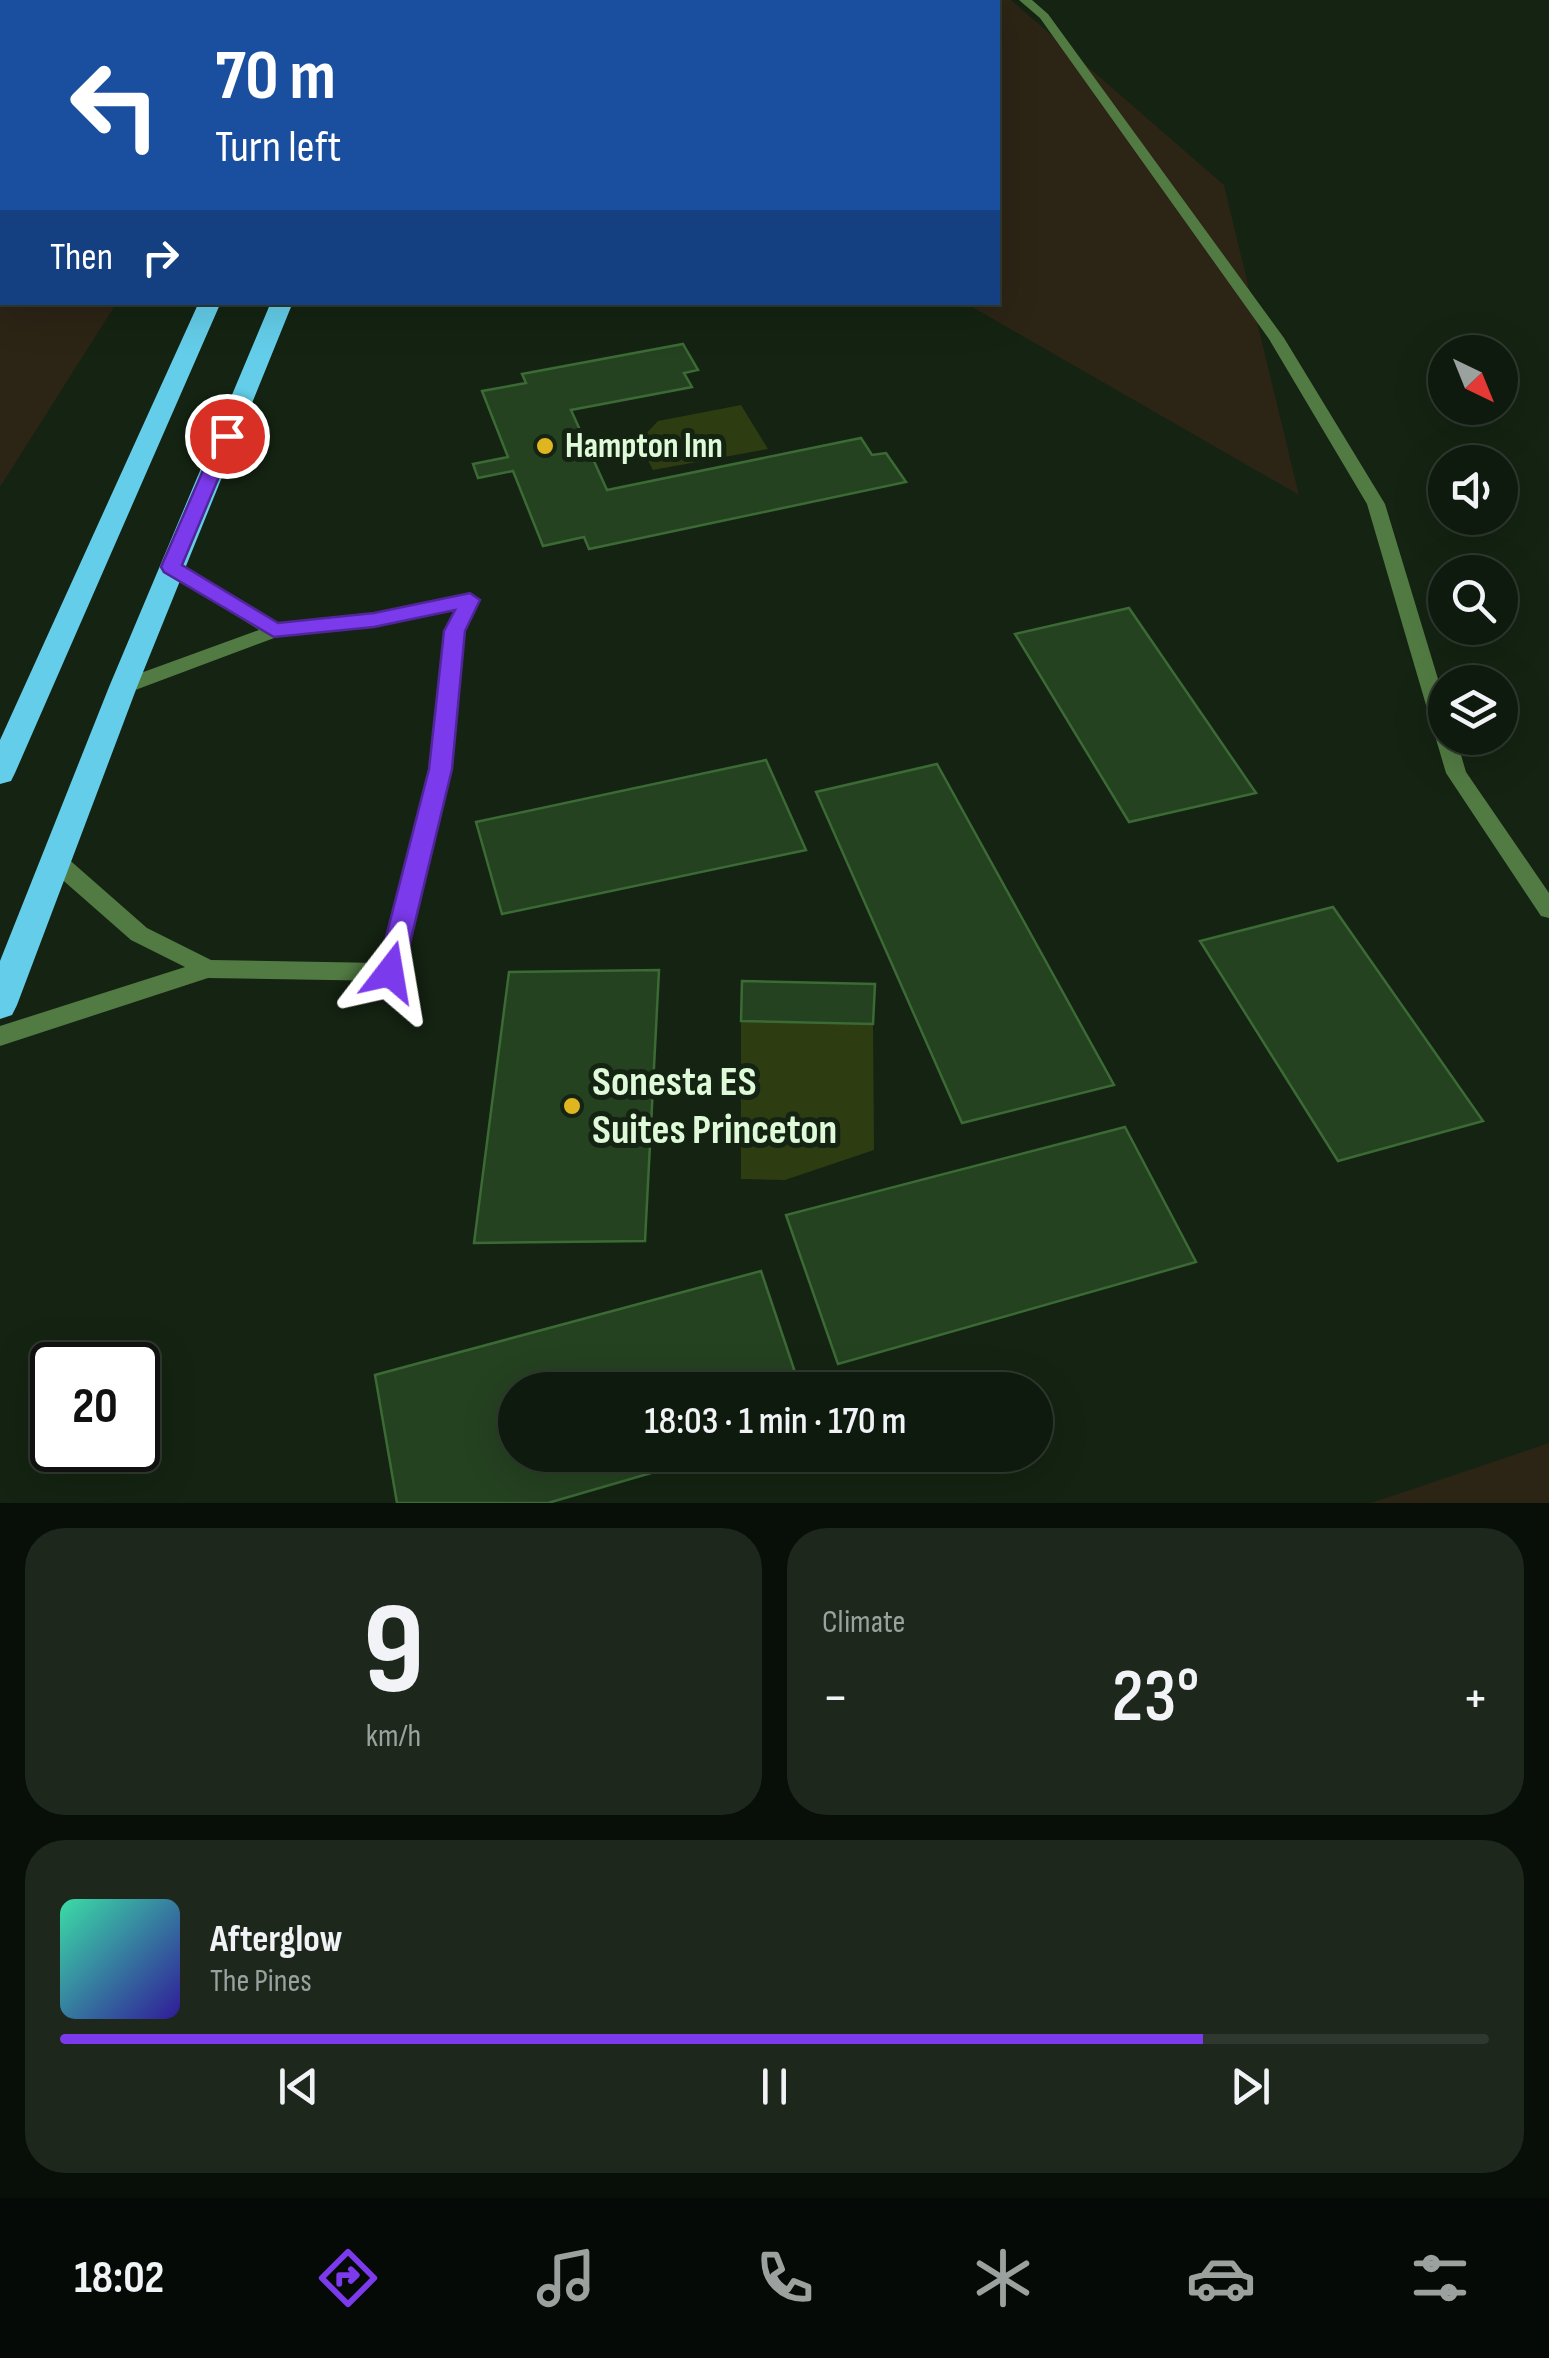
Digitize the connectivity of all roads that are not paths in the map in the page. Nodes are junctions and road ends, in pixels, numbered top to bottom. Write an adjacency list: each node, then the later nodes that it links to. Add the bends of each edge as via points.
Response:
1 (1025, 0): 8 (lane, via 1044,16 1244,292 1376,504)
2 (209, 305): 11 (highway)
3 (281, 305): 5 (highway)
4 (305, 305): 5 (highway)
5 (269, 338): 6 (highway)
6 (171, 567): 7 (lane); 9 (highway)
7 (274, 630): 9 (lane); 14 (lane, via 374,620 470,600 455,631 440,769 390,972)
8 (1428, 679)
9 (123, 686): 12 (highway)
10 (1451, 755): 13 (lane, via 1456,773)
11 (0, 773)
12 (57, 862): 14 (lane, via 139,934); 15 (highway)
13 (1549, 910)
14 (208, 969): 16 (lane)
15 (0, 1005)
16 (0, 1036)

